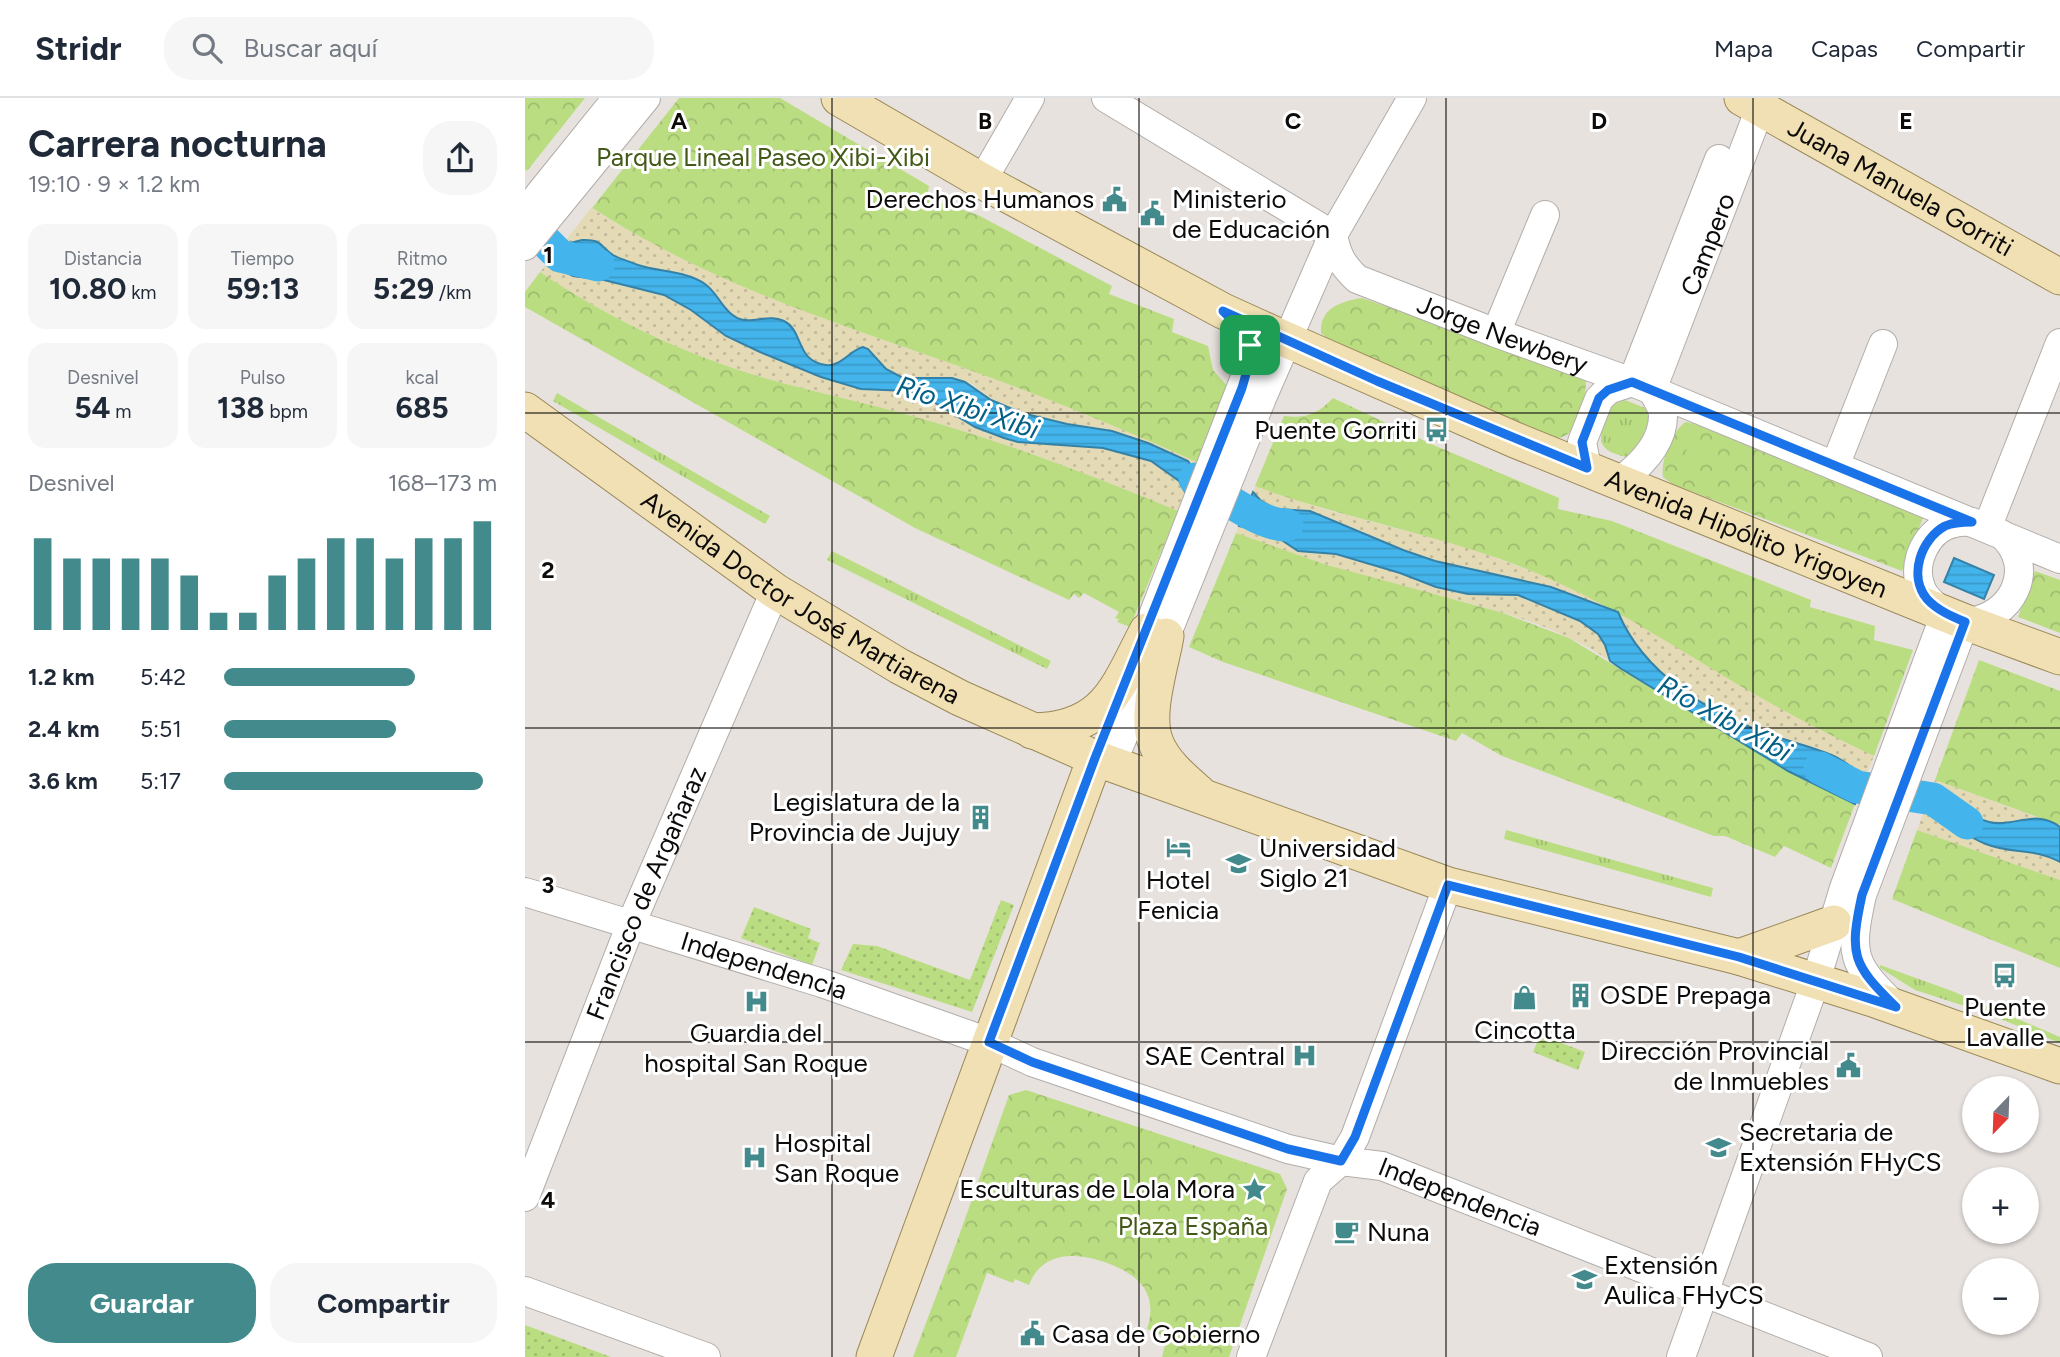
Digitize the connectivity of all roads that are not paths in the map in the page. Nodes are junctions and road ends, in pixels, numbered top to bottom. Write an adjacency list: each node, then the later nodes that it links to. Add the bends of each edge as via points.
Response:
1 (617, 98): 9 (street)
2 (646, 98): 12 (street)
3 (839, 98): 8 (main road, Avenida Hipólito Yrigoyen)
4 (1030, 98): 8 (street)
5 (1106, 98): 11 (street)
6 (1412, 98): 11 (street)
7 (1752, 100): 13 (main road, Juana Manuela Gorriti); 19 (street, Campero)
8 (982, 181): 14 (main road, Avenida Hipólito Yrigoyen)
9 (525, 212)
10 (1545, 215): 15 (street)
11 (1333, 235): 15 (street, Jorge Newbery, via 1337,255 1357,279); 16 (street)
12 (525, 246)
13 (2060, 277)
14 (1223, 311): 16 (main road, Avenida Hipólito Yrigoyen); 20 (street, via 1250,345)
15 (1496, 333): 19 (street, Jorge Newbery)
16 (1287, 340): 20 (street); 23 (main road, Avenida Hipólito Yrigoyen)
17 (2060, 343): 25 (street)
18 (1883, 344): 22 (street)
19 (1642, 386): 22 (street, Jorge Newbery); 23 (street, via 1608,390 1599,398 1582,442); 24 (street, via 1663,415 1648,456)
20 (1252, 393): 29 (street)
21 (525, 410): 27 (main road, Avenida Doctor José Martiarena)
22 (1835, 466): 25 (street, Jorge Newbery)
23 (1587, 468): 24 (main road, Avenida Hipólito Yrigoyen)
24 (1620, 481): 28 (main road, Avenida Hipólito Yrigoyen)
25 (1987, 528): 26 (street, Jorge Newbery); 28 (street, via 2016,555 2016,586 1998,612); 28 (street, via 1956,522 1929,539 1921,553 1922,590)
26 (2060, 559)
27 (775, 591): 31 (main road, Avenida Doctor José Martiarena, via 899,666); 38 (street, Francisco de Argañaraz)
28 (1950, 633): 30 (main road, Avenida Hipólito Yrigoyen); 36 (street)
29 (1157, 634): 31 (main road, via 1110,700 1090,718 1061,729); 32 (street); 33 (main road, via 1155,741 1177,774)
30 (2060, 657)
31 (1032, 731): 32 (main road, Avenida Doctor José Martiarena)
32 (1103, 761): 33 (main road, Avenida Doctor José Martiarena); 42 (main road)
33 (1209, 801): 34 (main road, Avenida Doctor José Martiarena)
34 (1448, 885): 39 (main road, Avenida Doctor José Martiarena); 44 (street, via 1355,1137)
35 (525, 892): 38 (street, Independencia)
36 (1853, 892): 37 (street); 41 (street, via 1853,948 1867,977)
37 (1834, 923): 39 (main road); 40 (street)
38 (631, 924): 42 (street, Independencia, via 822,983); 45 (street, Francisco de Argañaraz)
39 (1739, 957): 40 (main road, Avenida Doctor José Martiarena)
40 (1816, 980): 41 (main road, Avenida Doctor José Martiarena); 47 (street)
41 (1896, 1007): 43 (main road, Avenida Doctor José Martiarena)
42 (997, 1047): 44 (street, Independencia, via 1288,1149); 49 (main road); 50 (main road)
43 (2060, 1066)
44 (1341, 1161): 47 (street, Independencia, via 1382,1166); 51 (street, via 1318,1181)
45 (525, 1197)
46 (525, 1291): 48 (street)
47 (1704, 1294): 52 (street); 53 (street, Independencia)
48 (706, 1357)
49 (874, 1357)
50 (893, 1357)
51 (1251, 1357)
52 (1681, 1357)
53 (1868, 1357)

